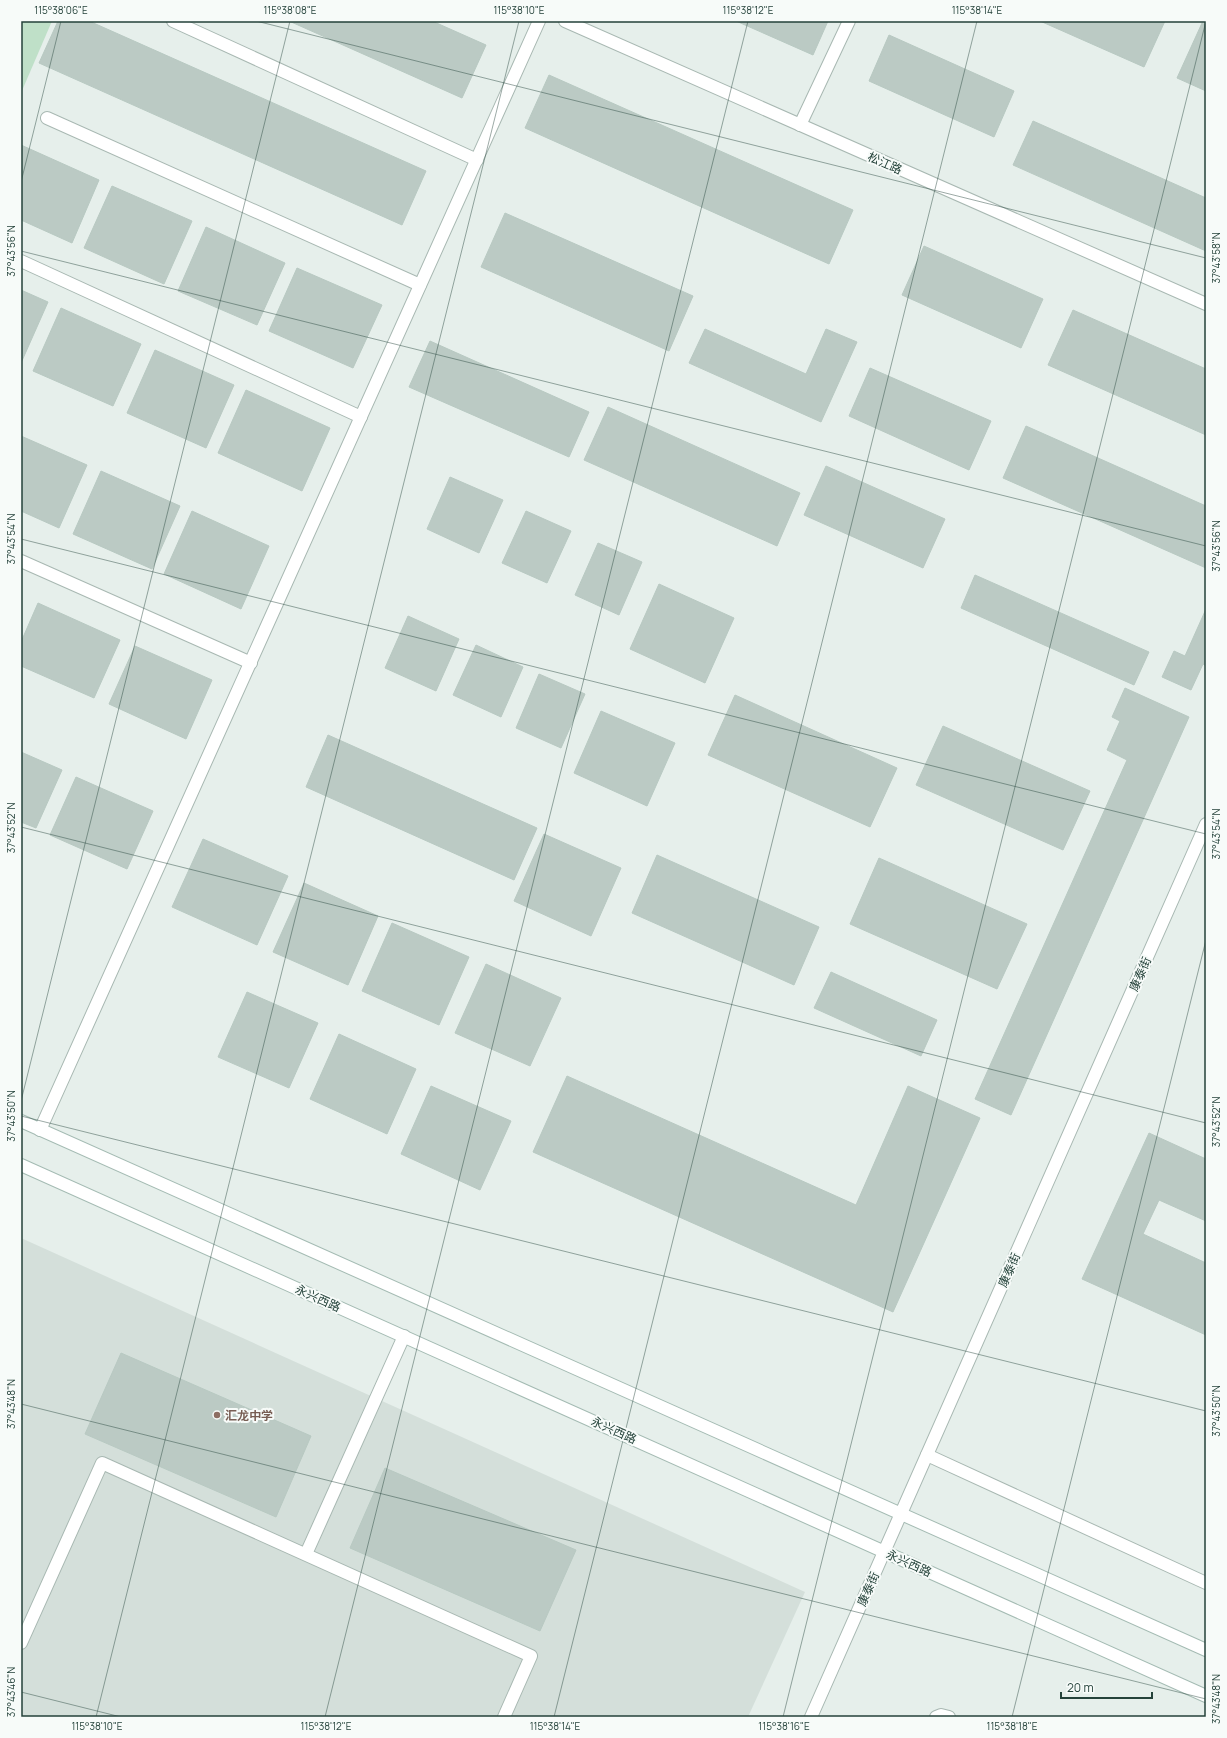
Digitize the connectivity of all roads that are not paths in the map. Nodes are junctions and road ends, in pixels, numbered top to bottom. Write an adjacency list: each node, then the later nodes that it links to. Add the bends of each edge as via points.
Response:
1 (173, 21): 7 (main road)
2 (539, 21): 7 (main road)
3 (565, 21): 6 (main road, 松江路)
4 (849, 21): 6 (main road)
5 (47, 118): 9 (main road)
6 (800, 125): 10 (main road, 松江路)
7 (476, 160): 9 (main road)
8 (21, 261): 11 (main road)
9 (420, 286): 11 (main road)
10 (1206, 304)
11 (361, 417): 13 (main road)
12 (21, 561): 13 (main road)
13 (251, 662): 16 (main road)
14 (1206, 824): 19 (main road, 康泰街)
15 (21, 1121): 16 (main road)
16 (40, 1130): 20 (main road)
17 (21, 1165): 18 (main road, 永兴西路)
18 (404, 1336): 21 (main road, 永兴西路); 22 (main road)
19 (927, 1455): 20 (main road, 康泰街); 23 (main road)
20 (901, 1514): 21 (main road, 康泰街); 25 (main road)
21 (884, 1552): 26 (main road, 永兴西路); 28 (main road, 康泰街)
22 (306, 1554): 24 (main road, via 102,1463); 27 (main road, via 531,1656)
23 (1206, 1583)
24 (21, 1643)
25 (1206, 1650)
26 (1206, 1696)
27 (504, 1717)
28 (811, 1717)
29 (936, 1717): 30 (main road)
30 (949, 1717)

